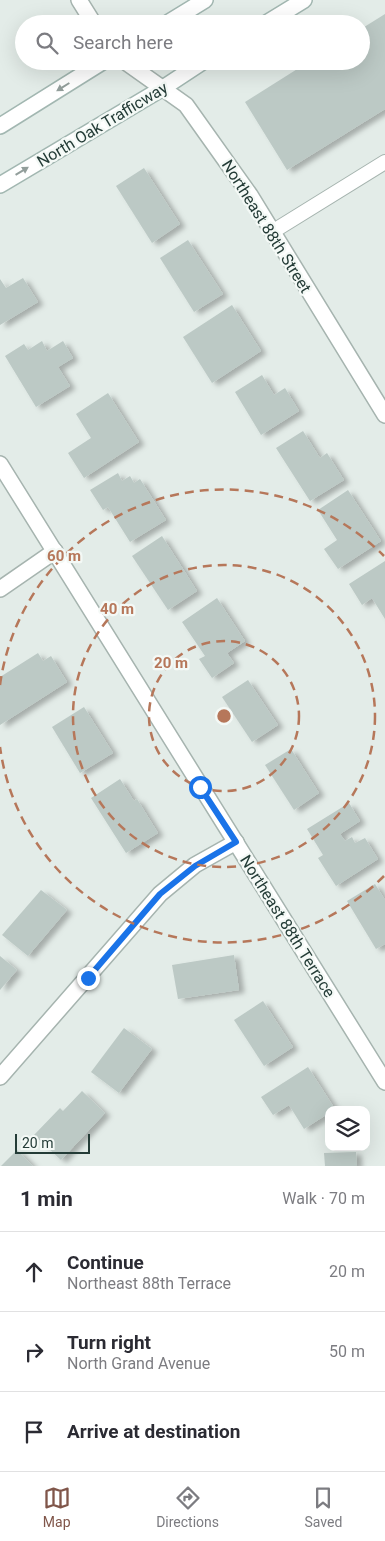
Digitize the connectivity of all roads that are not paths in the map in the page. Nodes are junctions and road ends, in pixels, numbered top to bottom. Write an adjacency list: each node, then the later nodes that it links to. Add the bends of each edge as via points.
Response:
1 (79, 0): 4 (street)
2 (205, 0): 5 (street)
3 (304, 0): 6 (street)
4 (88, 15)
5 (181, 15)
6 (280, 15)
7 (90, 70): 11 (street, one-way to 11)
8 (137, 70): 10 (street, Northeast 88th Street)
9 (190, 70): 10 (street, North Oak Trafficway)
10 (162, 88): 13 (street, North Oak Trafficway, one-way to 10); 14 (street, Northeast 88th Street, via 186,105 250,195)
11 (0, 126)
12 (385, 162): 14 (lane)
13 (0, 185)
14 (272, 232): 15 (street, Northeast 88th Street)
15 (385, 415)
16 (0, 464): 17 (street, Northeast 88th Terrace)
17 (55, 551): 18 (street); 19 (street, Northeast 88th Terrace)
18 (0, 589)
19 (236, 842): 20 (street, via 195,866 160,894); 21 (street, Northeast 88th Terrace)
20 (0, 1077)
21 (385, 1082)

